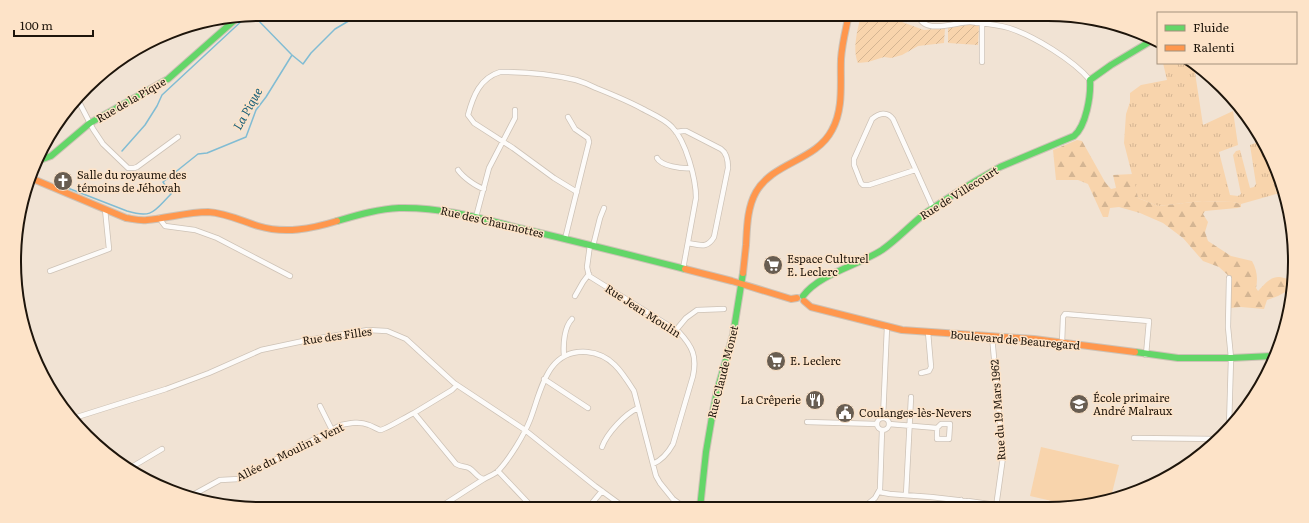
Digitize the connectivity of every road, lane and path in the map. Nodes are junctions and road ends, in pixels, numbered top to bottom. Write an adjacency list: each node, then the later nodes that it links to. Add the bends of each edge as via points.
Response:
1 (848, 21): 36 (street, Rue Claude Monet, via 842,47 838,117 824,143 774,174 755,192 749,216)
2 (921, 21): 4 (street, via 937,27 969,22)
3 (231, 23): 11 (street, Rue de la Pique, via 168,79)
4 (982, 23): 6 (street); 7 (street, via 1008,28 1031,38 1069,61)
5 (1148, 43): 7 (street)
6 (982, 62)
7 (1090, 80): 24 (street, Rue de Villecourt, via 1091,87 1084,119 1076,135 1000,167)
8 (80, 104): 11 (street)
9 (515, 110): 14 (street, via 515,118)
10 (568, 117): 22 (street, via 575,129 589,140)
11 (90, 124): 13 (street, via 103,144 131,168 137,167); 15 (street, Rue de la Pique, via 51,156)
12 (676, 132): 14 (street, via 672,126 624,99 578,81 500,72 476,90 468,115 474,123); 17 (street); 29 (street, via 686,131 720,149 726,155 728,164 714,237 704,245)
13 (178, 137)
14 (502, 141): 21 (street, via 489,168); 22 (street)
15 (44, 158)
16 (658, 158): 17 (street, via 661,163)
17 (691, 168): 29 (street, via 696,198)
18 (458, 170): 21 (street, via 460,174)
19 (915, 170): 19 (street, via 891,117 887,113 875,116 854,159 863,185); 24 (street)
20 (35, 180): 25 (street, Rue des Chaumottes)
21 (484, 189): 26 (street)
22 (577, 192): 28 (street)
23 (604, 208): 30 (street)
24 (933, 208): 38 (street, Rue de Villecourt, via 882,250 820,281)
25 (105, 209): 27 (street, Rue des Chaumottes, via 126,218); 32 (street, via 109,249)
26 (476, 217): 27 (street, Rue des Chaumottes, via 432,209 390,209 368,212 305,229 290,230 268,228 216,213 201,212); 28 (street, Rue des Chaumottes)
27 (159, 218): 34 (street, via 165,226 195,230 217,238)
28 (565, 239): 30 (street, Rue des Chaumottes)
29 (688, 242): 31 (street)
30 (592, 246): 31 (street, Rue des Chaumottes); 33 (street, via 587,267)
31 (683, 269): 36 (street, Rue des Chaumottes)
32 (50, 270)
33 (589, 274): 37 (street); 42 (street, Rue Jean Moulin)
34 (290, 276)
35 (1229, 278): 49 (street, via 1228,327)
36 (742, 284): 38 (street, Boulevard de Beauregard, via 791,299); 88 (street, Rue Claude Monet, via 730,348 716,396)
37 (575, 296)
38 (801, 298): 41 (street, Boulevard de Beauregard, via 811,307)
39 (724, 309): 42 (street, via 697,310)
40 (572, 319): 47 (street, via 566,332)
41 (887, 327): 43 (street, Boulevard de Beauregard); 59 (street)
42 (676, 330): 73 (street, Rue Jean Moulin, via 692,349 695,369 672,444 667,454)
43 (928, 332): 44 (street, Boulevard de Beauregard); 50 (street, via 931,367 929,371)
44 (992, 336): 45 (street, Boulevard de Beauregard); 91 (street, Rue du 19 Mars 1962, via 1003,458)
45 (1062, 343): 46 (street, Boulevard de Beauregard); 46 (street, via 1065,314 1149,321)
46 (1146, 355): 49 (street, Boulevard de Beauregard)
47 (564, 356): 51 (street); 56 (street, via 582,352 602,355 609,359 634,391)
48 (1269, 356): 49 (street, Boulevard de Beauregard)
49 (1231, 358): 60 (street)
50 (921, 373)
51 (544, 379): 55 (street); 67 (street)
52 (457, 385): 57 (street, Allée du Moulin à Vent); 58 (street, Rue des Filles, via 406,339 387,331 368,330 260,350 166,389); 67 (street, Rue des Filles)
53 (911, 397): 64 (street)
54 (320, 406): 66 (street)
55 (588, 408)
56 (638, 408): 71 (street, via 623,418); 73 (street)
57 (414, 413): 66 (street, Allée du Moulin à Vent, via 380,430 358,423); 76 (street, via 456,464 470,469)
58 (78, 417)
59 (883, 418): 62 (street); 63 (street)
60 (1229, 419)
61 (807, 422): 62 (street)
62 (877, 424): 68 (street)
63 (890, 424): 64 (street); 68 (street)
64 (910, 426): 65 (street); 80 (street)
65 (937, 428)
66 (332, 430): 79 (street, Allée du Moulin à Vent, via 239,480 220,480)
67 (525, 430): 75 (street); 77 (street, Rue des Filles)
68 (882, 430): 78 (street)
69 (1134, 438): 70 (street)
70 (1211, 438)
71 (602, 447)
72 (162, 449): 74 (street)
73 (653, 464): 87 (street, via 660,483)
74 (134, 465)
75 (498, 471): 76 (street); 84 (street)
76 (484, 479): 83 (street)
77 (602, 491): 85 (street); 86 (street, Rue des Filles)
78 (879, 492): 80 (street); 89 (street)
79 (196, 493)
80 (906, 495): 81 (street)
81 (961, 500): 82 (street)
82 (968, 501): 90 (street)
83 (447, 502)
84 (527, 502)
85 (593, 502)
86 (617, 502)
87 (677, 502)
88 (701, 502)
89 (870, 502)
90 (974, 502)
91 (997, 502)

